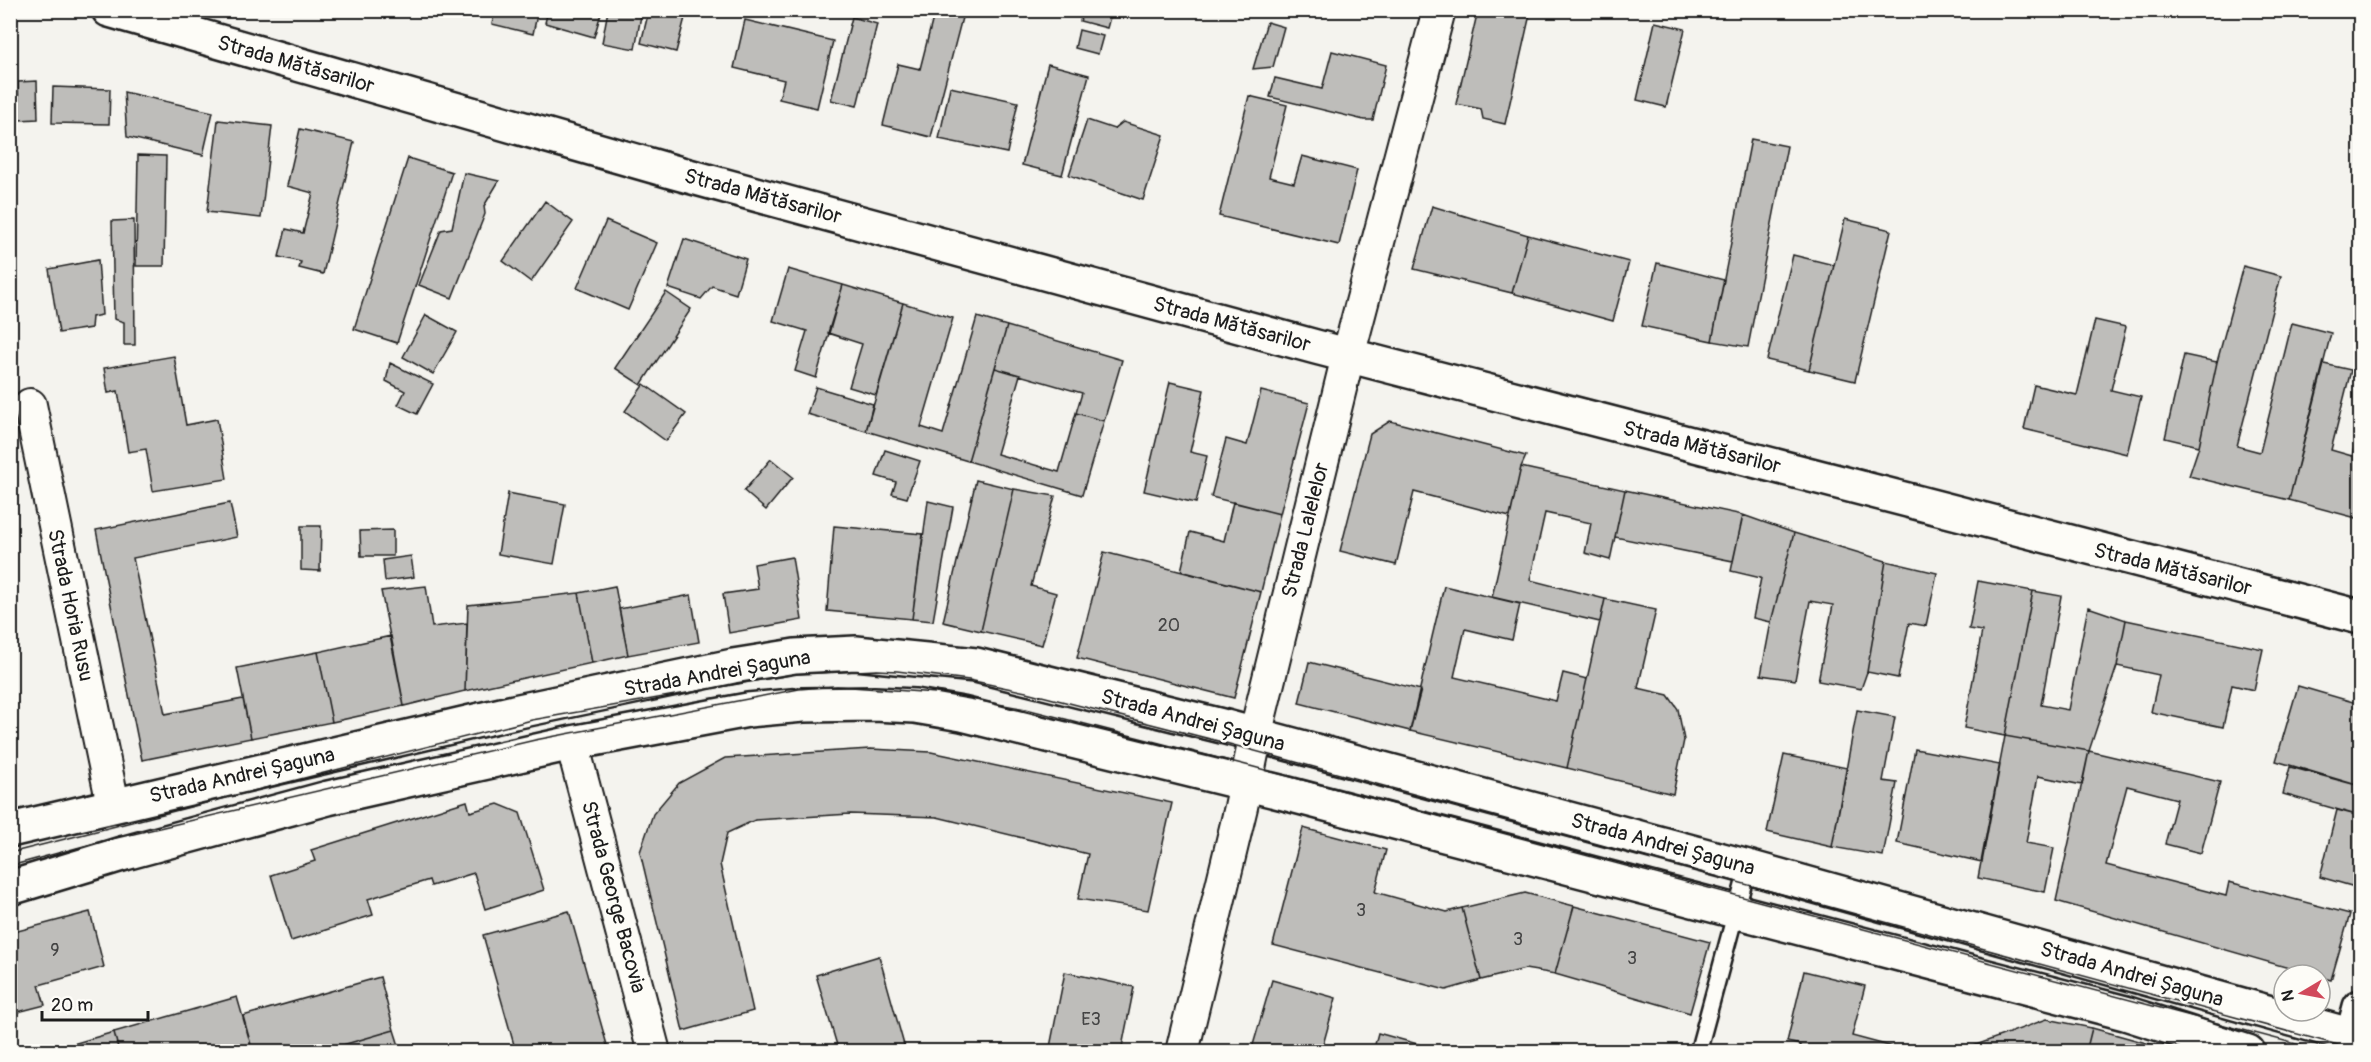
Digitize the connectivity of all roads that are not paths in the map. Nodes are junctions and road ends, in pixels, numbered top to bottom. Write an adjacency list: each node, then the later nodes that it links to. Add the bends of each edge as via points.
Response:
1 (109, 10): 3 (main road, Strada Mătăsarilor, via 674,172)
2 (1439, 10): 3 (street, Strada Lalelelor)
3 (1348, 356): 5 (main road, Strada Mătăsarilor); 6 (street, Strada Lalelelor)
4 (30, 405): 9 (street, Strada Horia Rusu)
5 (2361, 617)
6 (1255, 736): 8 (street, Strada Lalelelor); 9 (main road, Strada Andrei Șaguna, via 976,665 856,653 795,656 514,712); 11 (main road, Strada Andrei Șaguna)
7 (573, 743): 8 (main road, Strada Andrei Șaguna, via 773,706 915,706); 12 (main road, Strada Andrei Șaguna, via 328,798); 15 (street, Strada George Bacovia)
8 (1246, 784): 13 (main road, Strada Andrei Șaguna); 16 (street, Strada Lalelelor)
9 (113, 804): 10 (main road, Strada Andrei Șaguna)
10 (10, 830)
11 (1748, 867): 13 (lane); 14 (main road, Strada Andrei Șaguna)
12 (10, 888)
13 (1735, 912): 17 (lane); 18 (main road, Strada Andrei Șaguna, via 2125,1013)
14 (2356, 1033)
15 (654, 1052)
16 (1182, 1052)
17 (1698, 1052)
18 (2248, 1052)

